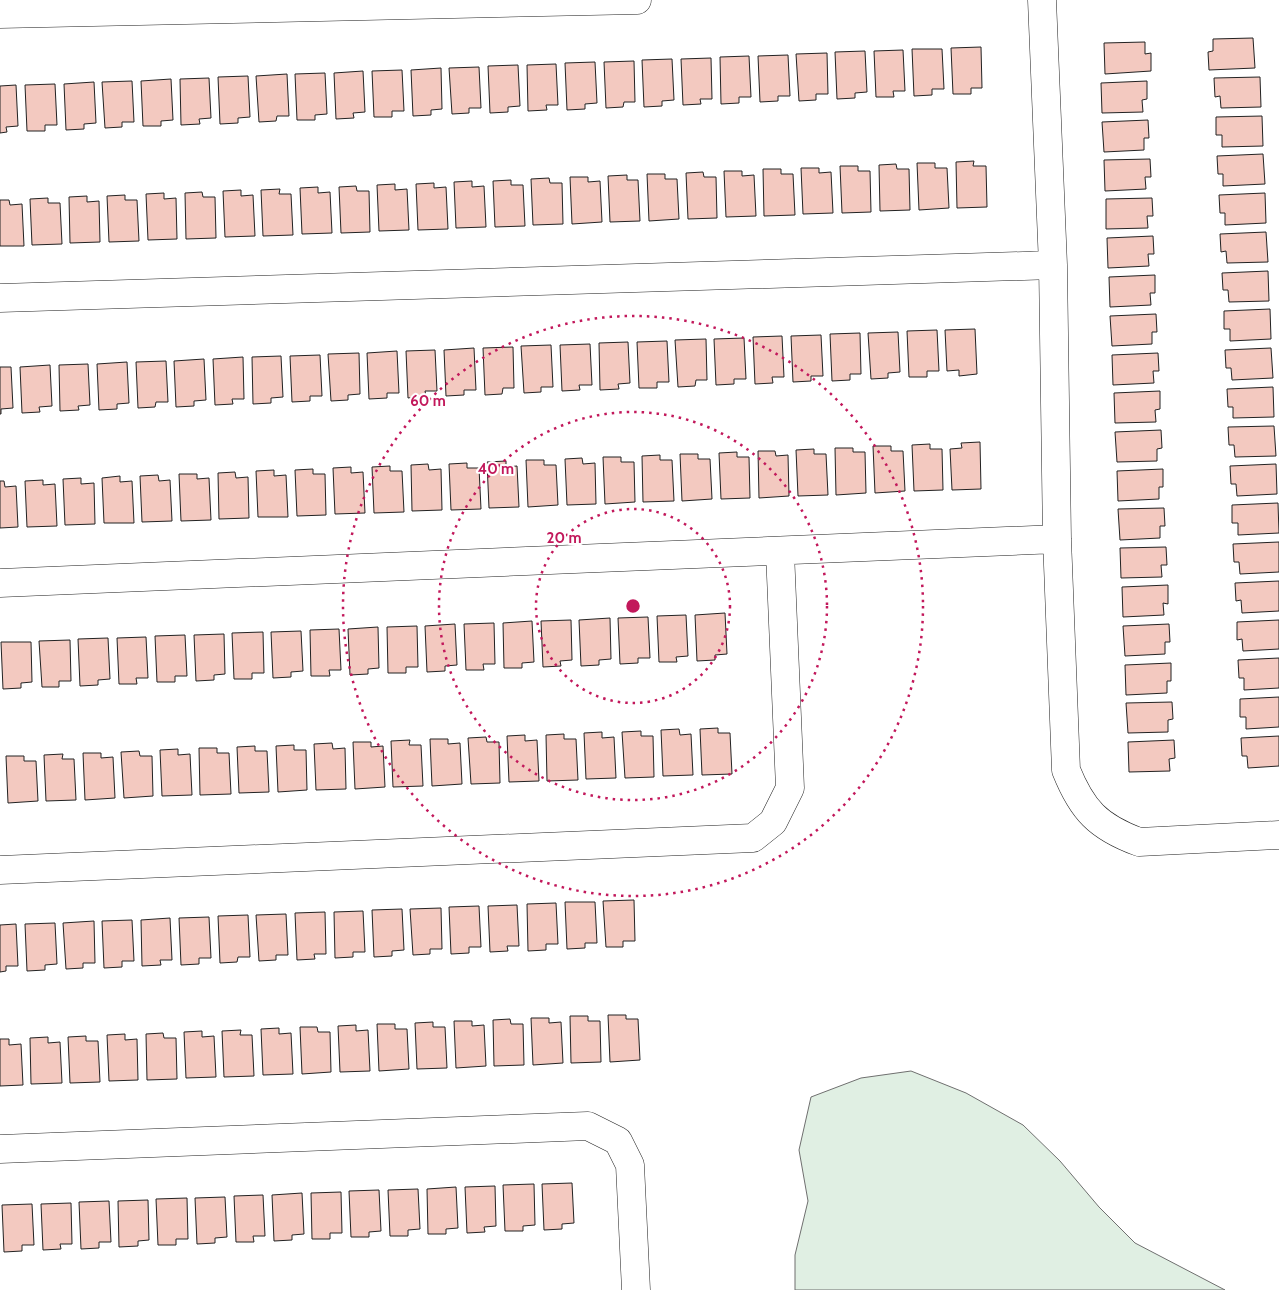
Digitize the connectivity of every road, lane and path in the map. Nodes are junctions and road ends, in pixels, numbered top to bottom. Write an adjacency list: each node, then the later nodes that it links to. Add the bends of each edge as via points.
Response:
1 (637, 0): 3 (street)
2 (1042, 0): 4 (street)
3 (0, 14)
4 (1053, 265): 5 (street); 6 (street)
5 (0, 298)
6 (1057, 539): 7 (street); 9 (street, via 1066,770 1085,807 1099,822 1139,842)
7 (780, 552): 8 (street); 10 (street, via 790,788 773,822 753,838)
8 (0, 583)
9 (1279, 835)
10 (0, 870)
11 (0, 1149): 12 (street, via 588,1126 618,1141 630,1165)
12 (636, 1290)

